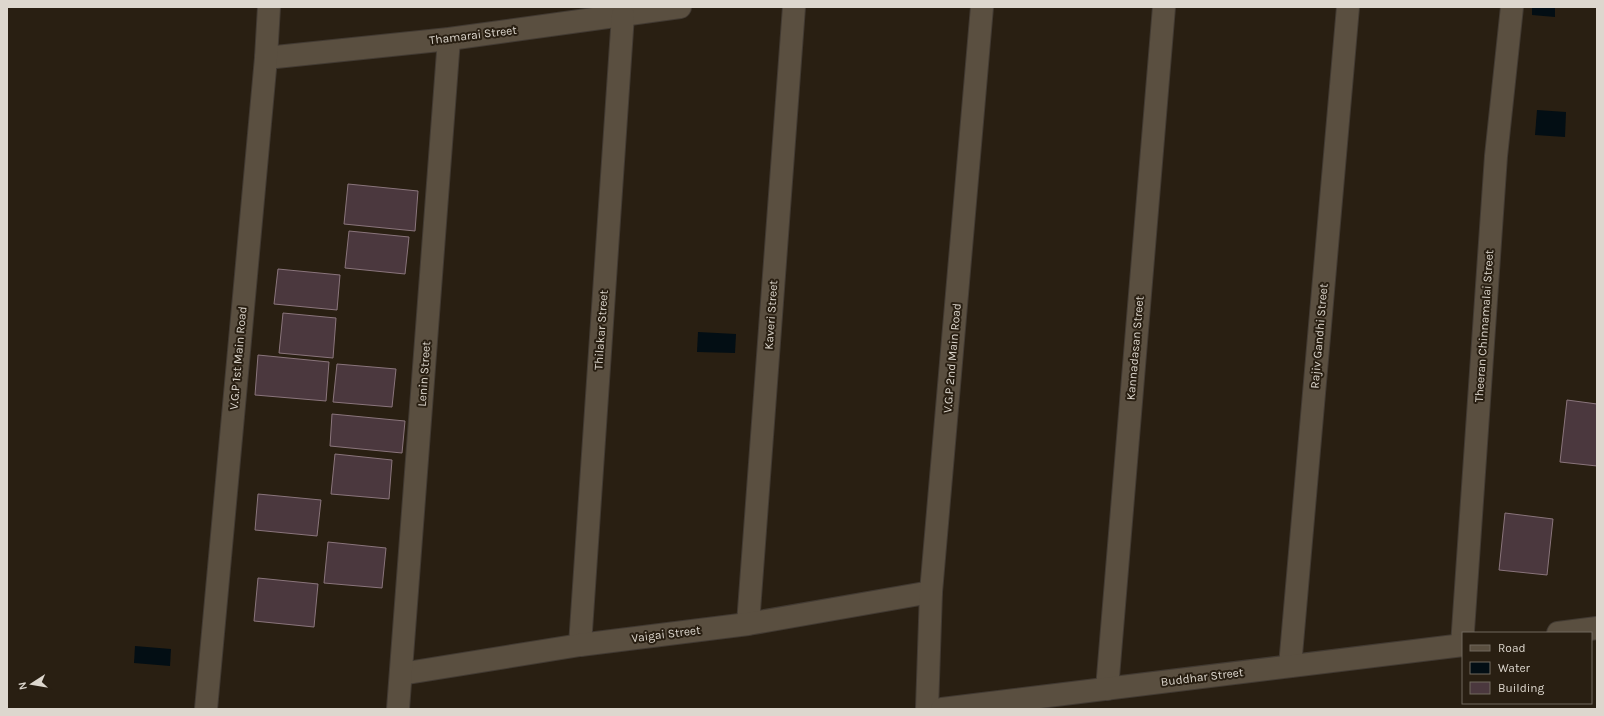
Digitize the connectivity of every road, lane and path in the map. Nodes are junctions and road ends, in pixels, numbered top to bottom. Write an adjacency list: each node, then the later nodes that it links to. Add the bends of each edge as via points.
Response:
1 (269, 7): 10 (street, V.G.P 1st Main Road)
2 (680, 7): 8 (street, Thamarai Street)
3 (794, 7): 12 (street, Kaveri Street)
4 (982, 7): 11 (street, V.G.P 2nd Main Road)
5 (1164, 7): 20 (street, Kannadasan Street)
6 (1348, 7): 18 (street, Rajiv Gandhi Street)
7 (1512, 7): 14 (street, Theeran Chinnamalai Street, via 1496,156)
8 (622, 15): 9 (street, Thamarai Street); 16 (street, Thilakar Street)
9 (449, 39): 10 (street, Thamarai Street); 19 (street, Lenin Street)
10 (266, 58): 21 (street, V.G.P 1st Main Road)
11 (931, 592): 12 (street, Vaigai Street); 23 (street, V.G.P 2nd Main Road)
12 (748, 624): 16 (street, Vaigai Street)
13 (1597, 628): 15 (street)
14 (1464, 632)
15 (1566, 632)
16 (580, 645): 19 (street, Vaigai Street)
17 (1462, 645): 18 (street, Buddhar Street)
18 (1290, 666): 20 (street, Buddhar Street)
19 (401, 674): 22 (street, Lenin Street)
20 (1107, 688): 24 (street, Buddhar Street)
21 (206, 709)
22 (398, 709)
23 (927, 709)
24 (942, 709)

